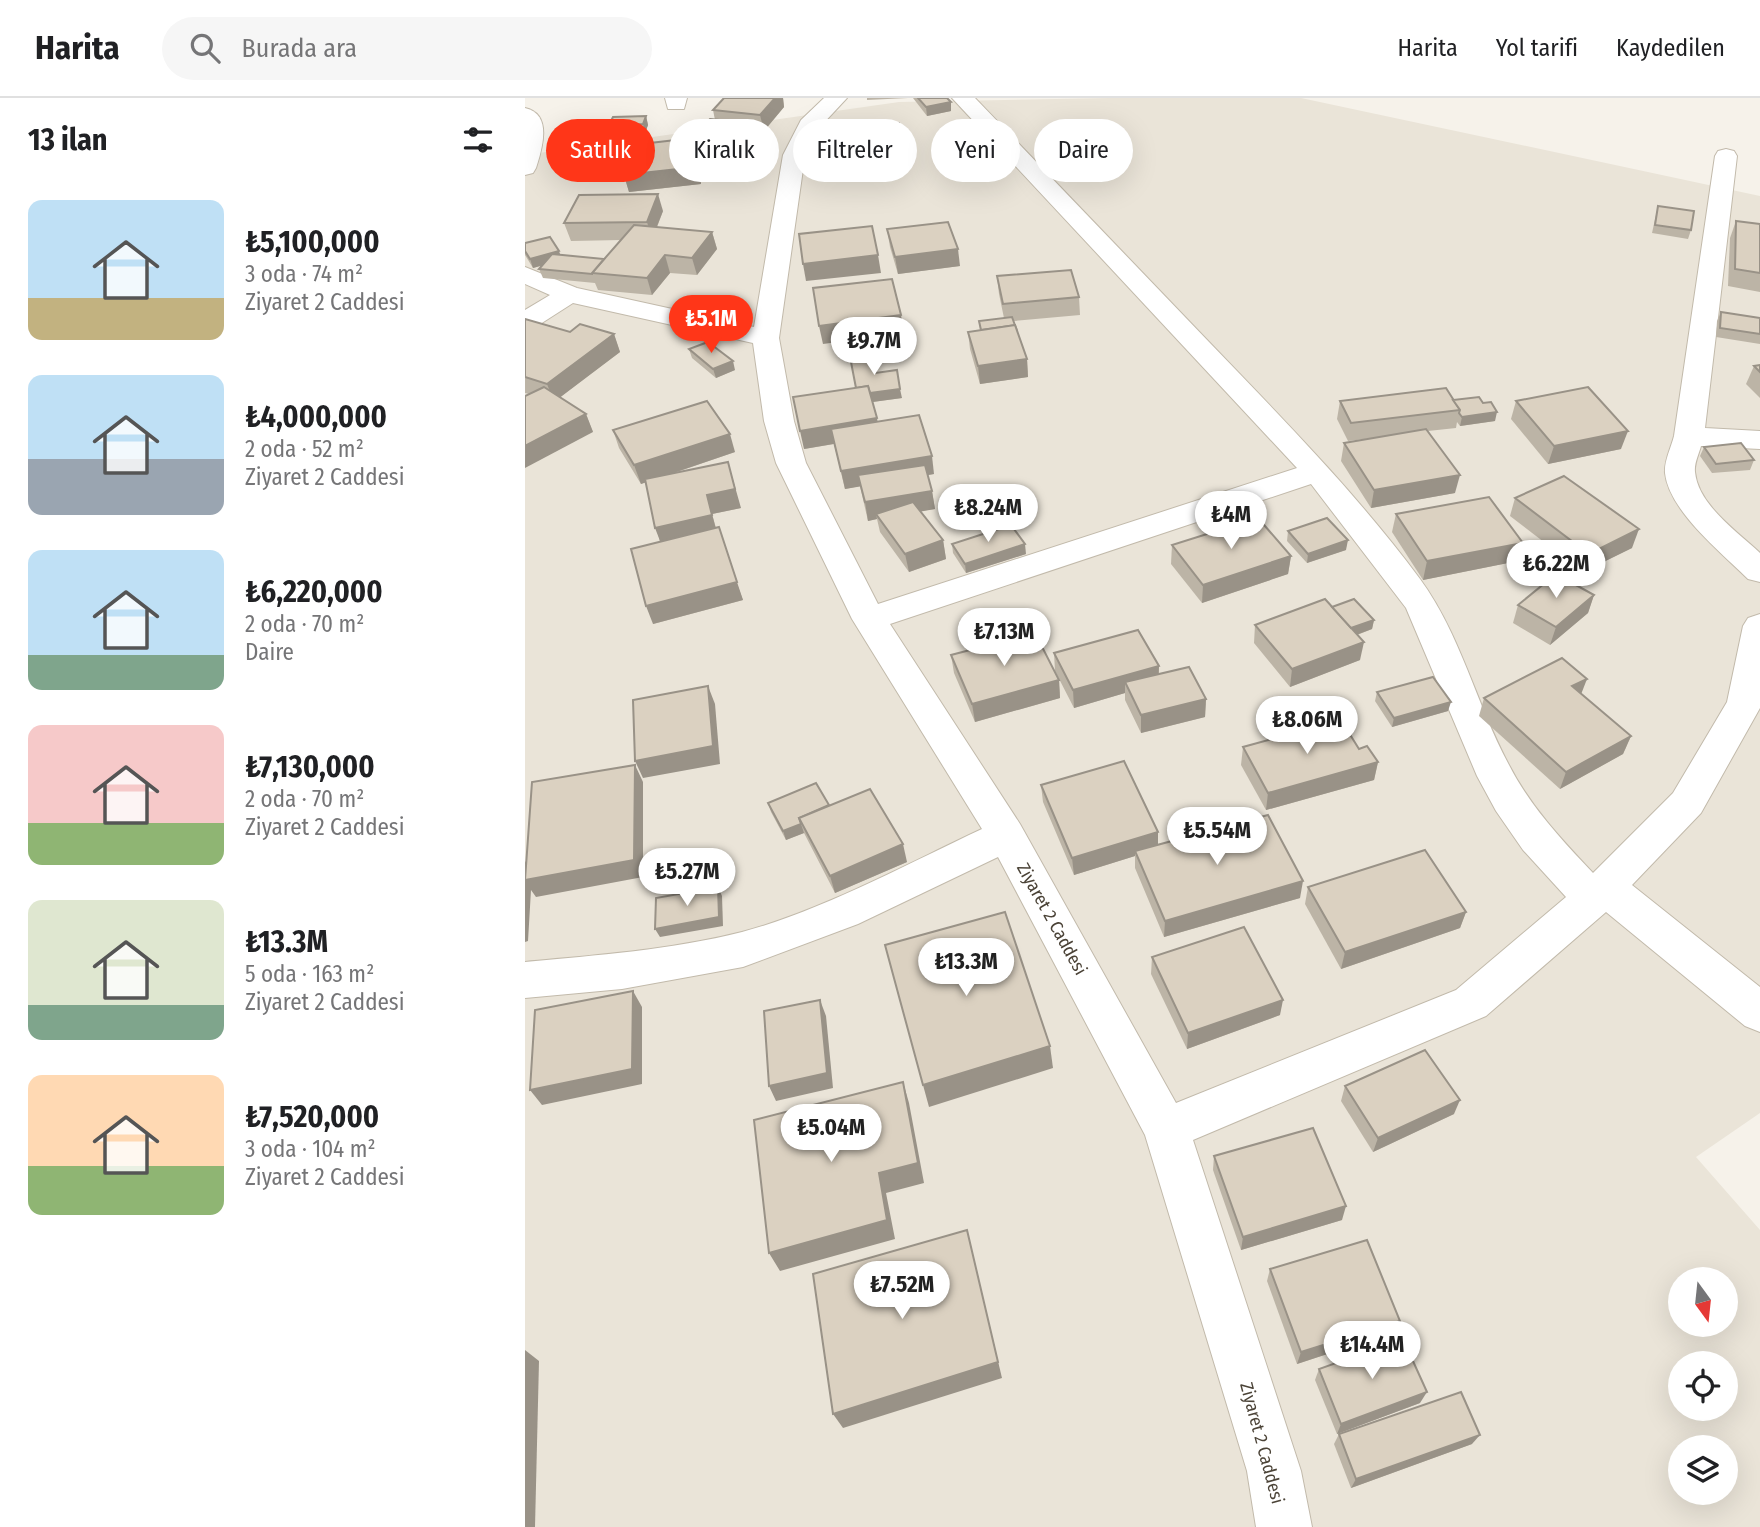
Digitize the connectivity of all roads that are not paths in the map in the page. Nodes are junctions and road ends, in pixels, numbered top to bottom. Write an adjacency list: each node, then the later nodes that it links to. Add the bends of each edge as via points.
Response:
1 (836, 98): 9 (street, Ziyaret 2 Caddesi, via 809,125 794,155)
2 (963, 98): 12 (street)
3 (525, 114): 5 (street, via 532,121 534,136)
4 (1726, 156): 10 (street)
5 (525, 169)
6 (525, 275): 7 (street)
7 (569, 294): 8 (street); 9 (street)
8 (525, 322)
9 (766, 338): 14 (street, Ziyaret 2 Caddesi, via 779,421 791,463)
10 (1689, 436): 11 (street); 13 (street, via 1680,473 1686,489 1698,509)
11 (1760, 440)
12 (1317, 472): 14 (street); 17 (street, via 1421,605 1490,766 1510,801 1537,839)
13 (1760, 571)
14 (869, 619): 16 (street, Ziyaret 2 Caddesi)
15 (1760, 626): 17 (street, via 1745,703 1687,803)
16 (1006, 835): 18 (street, via 844,912 743,949 622,971); 20 (street, Ziyaret 2 Caddesi)
17 (1599, 893): 19 (street); 20 (street, via 1471,1003)
18 (525, 980)
19 (1760, 1013)
20 (1167, 1129): 21 (street, Ziyaret 2 Caddesi, via 1274,1471)
21 (1284, 1527)

